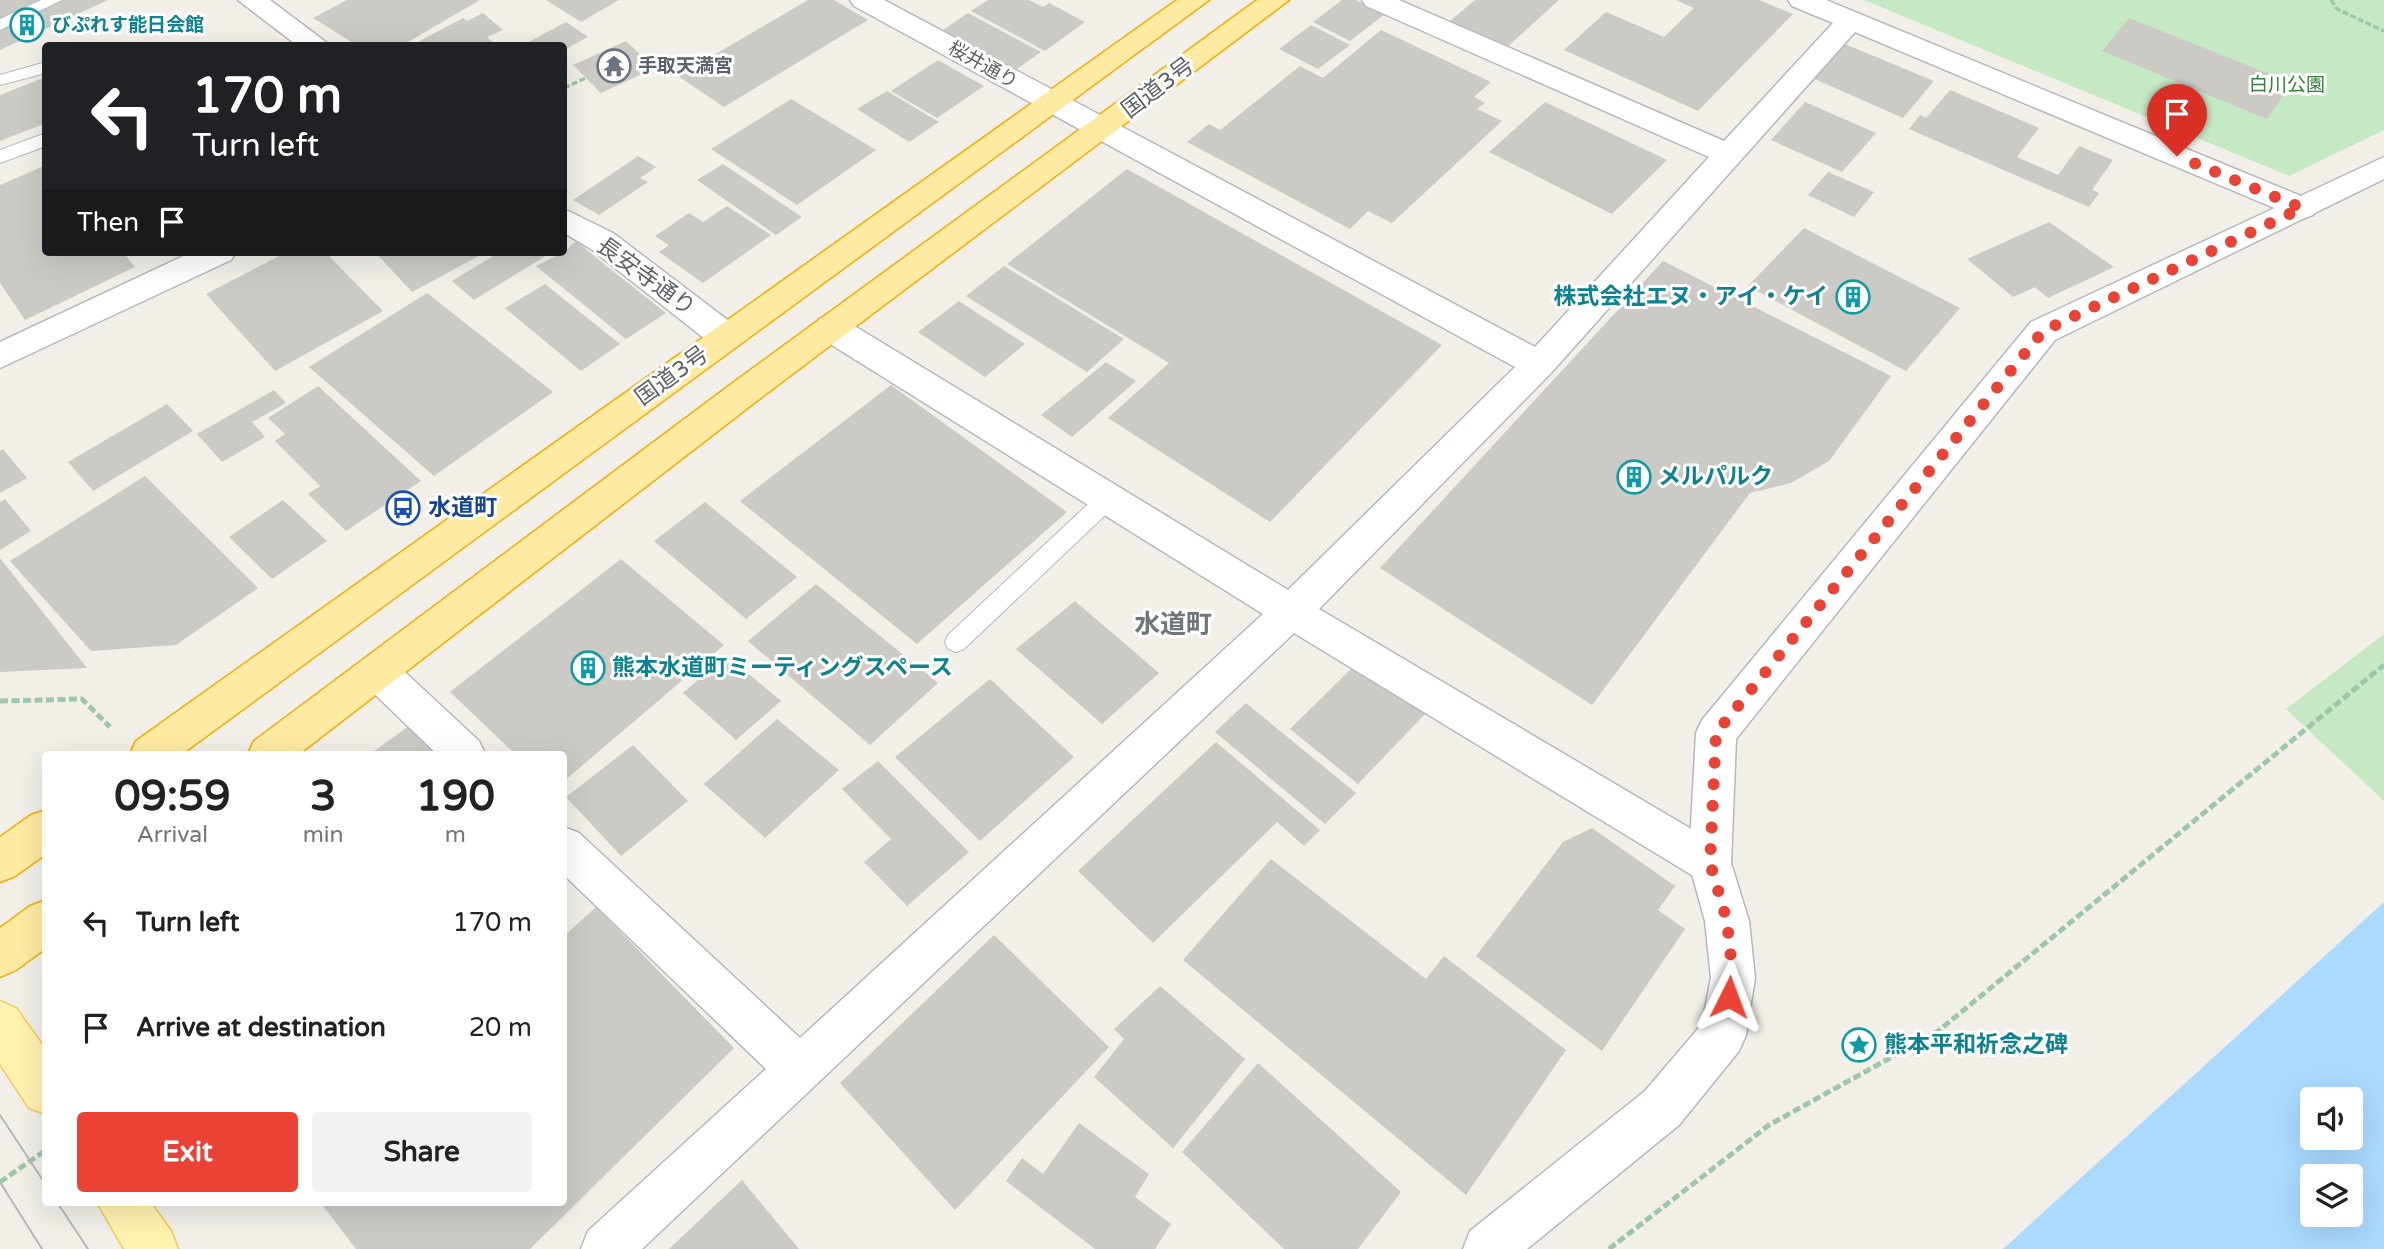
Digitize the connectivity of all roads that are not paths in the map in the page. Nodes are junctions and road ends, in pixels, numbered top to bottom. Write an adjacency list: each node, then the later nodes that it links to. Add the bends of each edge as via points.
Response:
1 (54, 0): 9 (lane)
2 (252, 0): 10 (street)
3 (864, 0): 13 (street, 桜井通り)
4 (1195, 0): 13 (highway, 国道3号)
5 (1275, 0): 14 (highway, 国道3号)
6 (1376, 0): 16 (street)
7 (1802, 0): 8 (street)
8 (1851, 20): 16 (street); 19 (street)
9 (0, 25)
10 (311, 42)
11 (42, 68): 12 (lane)
12 (0, 80)
13 (1051, 102): 14 (street, 桜井通り); 23 (highway, 国道3号)
14 (1103, 128): 22 (highway, 国道3号); 25 (street, 桜井通り)
15 (42, 141): 17 (lane)
16 (1728, 154): 25 (street)
17 (0, 157)
18 (2384, 167): 19 (street)
19 (2302, 208): 36 (street, via 2043,331 1716,733)
20 (567, 222): 23 (street, 長安寺通り, via 602,241)
21 (212, 256): 24 (street)
22 (831, 328): 26 (street); 29 (highway, 国道3号)
23 (726, 337): 30 (highway, 国道3号)
24 (0, 356)
25 (1539, 364): 27 (street)
26 (1108, 499): 27 (street); 28 (lane)
27 (1291, 612): 36 (street); 40 (street)
28 (956, 642)
29 (378, 672): 31 (highway, 国道3号); 32 (street)
30 (154, 751)
31 (272, 751)
32 (462, 751)
33 (42, 832): 35 (highway)
34 (567, 851): 40 (street)
35 (0, 862)
36 (1710, 863): 45 (street, via 1727,921 1733,978 1723,1035 1662,1108)
37 (42, 924): 38 (highway)
38 (0, 955)
39 (0, 1024): 41 (main road)
40 (798, 1069): 44 (street)
41 (42, 1085)
42 (124, 1206): 43 (main road)
43 (153, 1249)
44 (606, 1249)
45 (1488, 1249)

